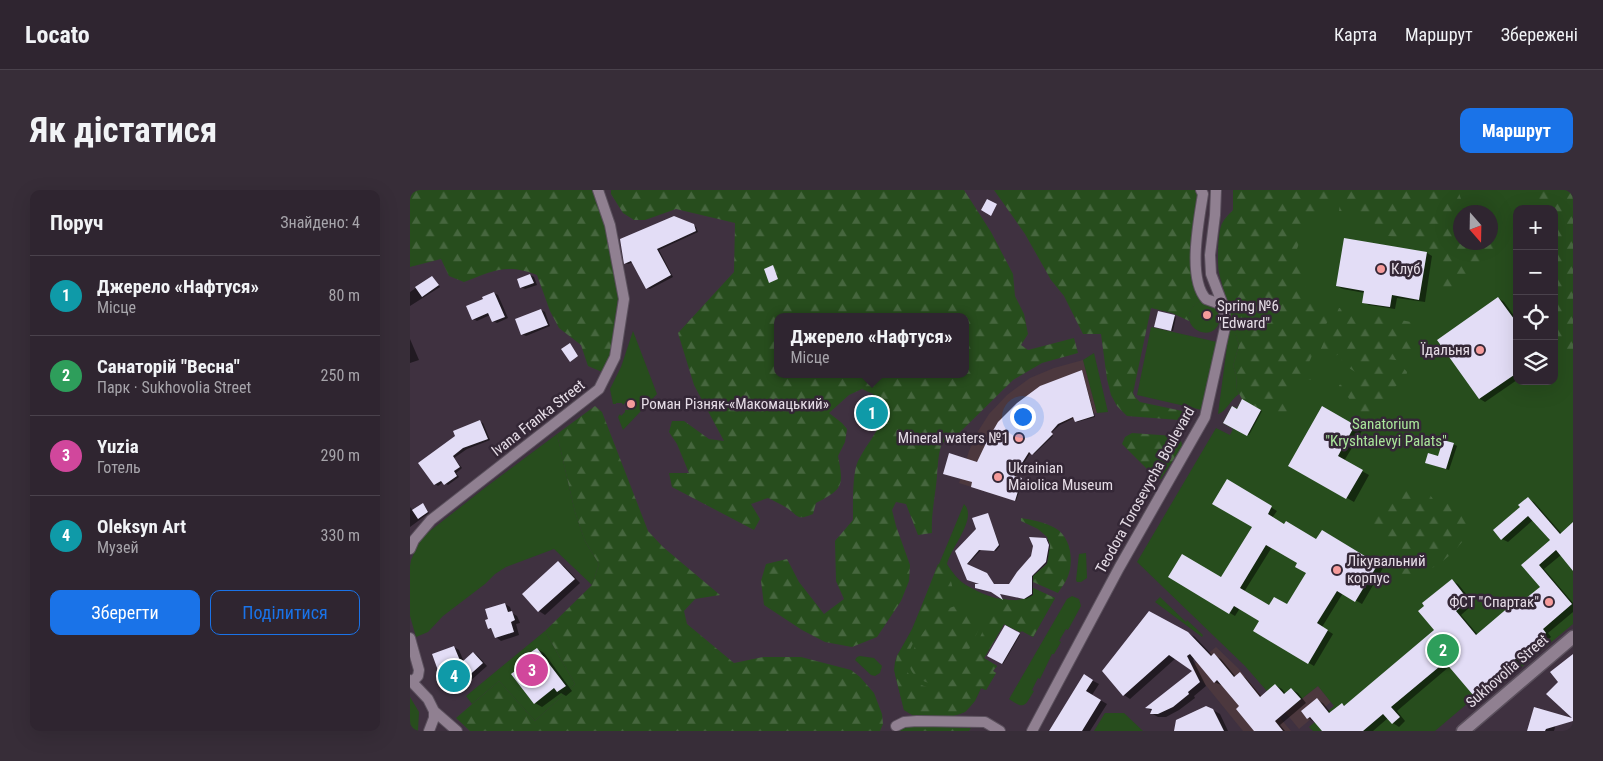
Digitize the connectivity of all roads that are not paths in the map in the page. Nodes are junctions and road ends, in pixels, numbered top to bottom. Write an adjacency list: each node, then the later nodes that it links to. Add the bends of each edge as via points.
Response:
1 (598, 190): 5 (street, Ivana Franka Street, via 610,225 624,299 616,357 612,365 599,389 431,520)
2 (1202, 190): 4 (street, via 1195,250 1199,287 1206,299)
3 (1216, 190): 4 (street, Teodora Torosevycha Boulevard, via 1210,274)
4 (1223, 305): 14 (street, Teodora Torosevycha Boulevard, via 1226,323 1205,417 1120,566)
5 (410, 548)
6 (1573, 637): 15 (street, Sukhovolia Street)
7 (410, 638): 8 (street, via 419,670 418,676)
8 (411, 681): 9 (street, via 428,699)
9 (434, 711): 11 (street); 12 (street)
10 (896, 726): 13 (street, via 917,721 985,722)
11 (428, 731)
12 (457, 731)
13 (1000, 731)
14 (1032, 731)
15 (1463, 731)

